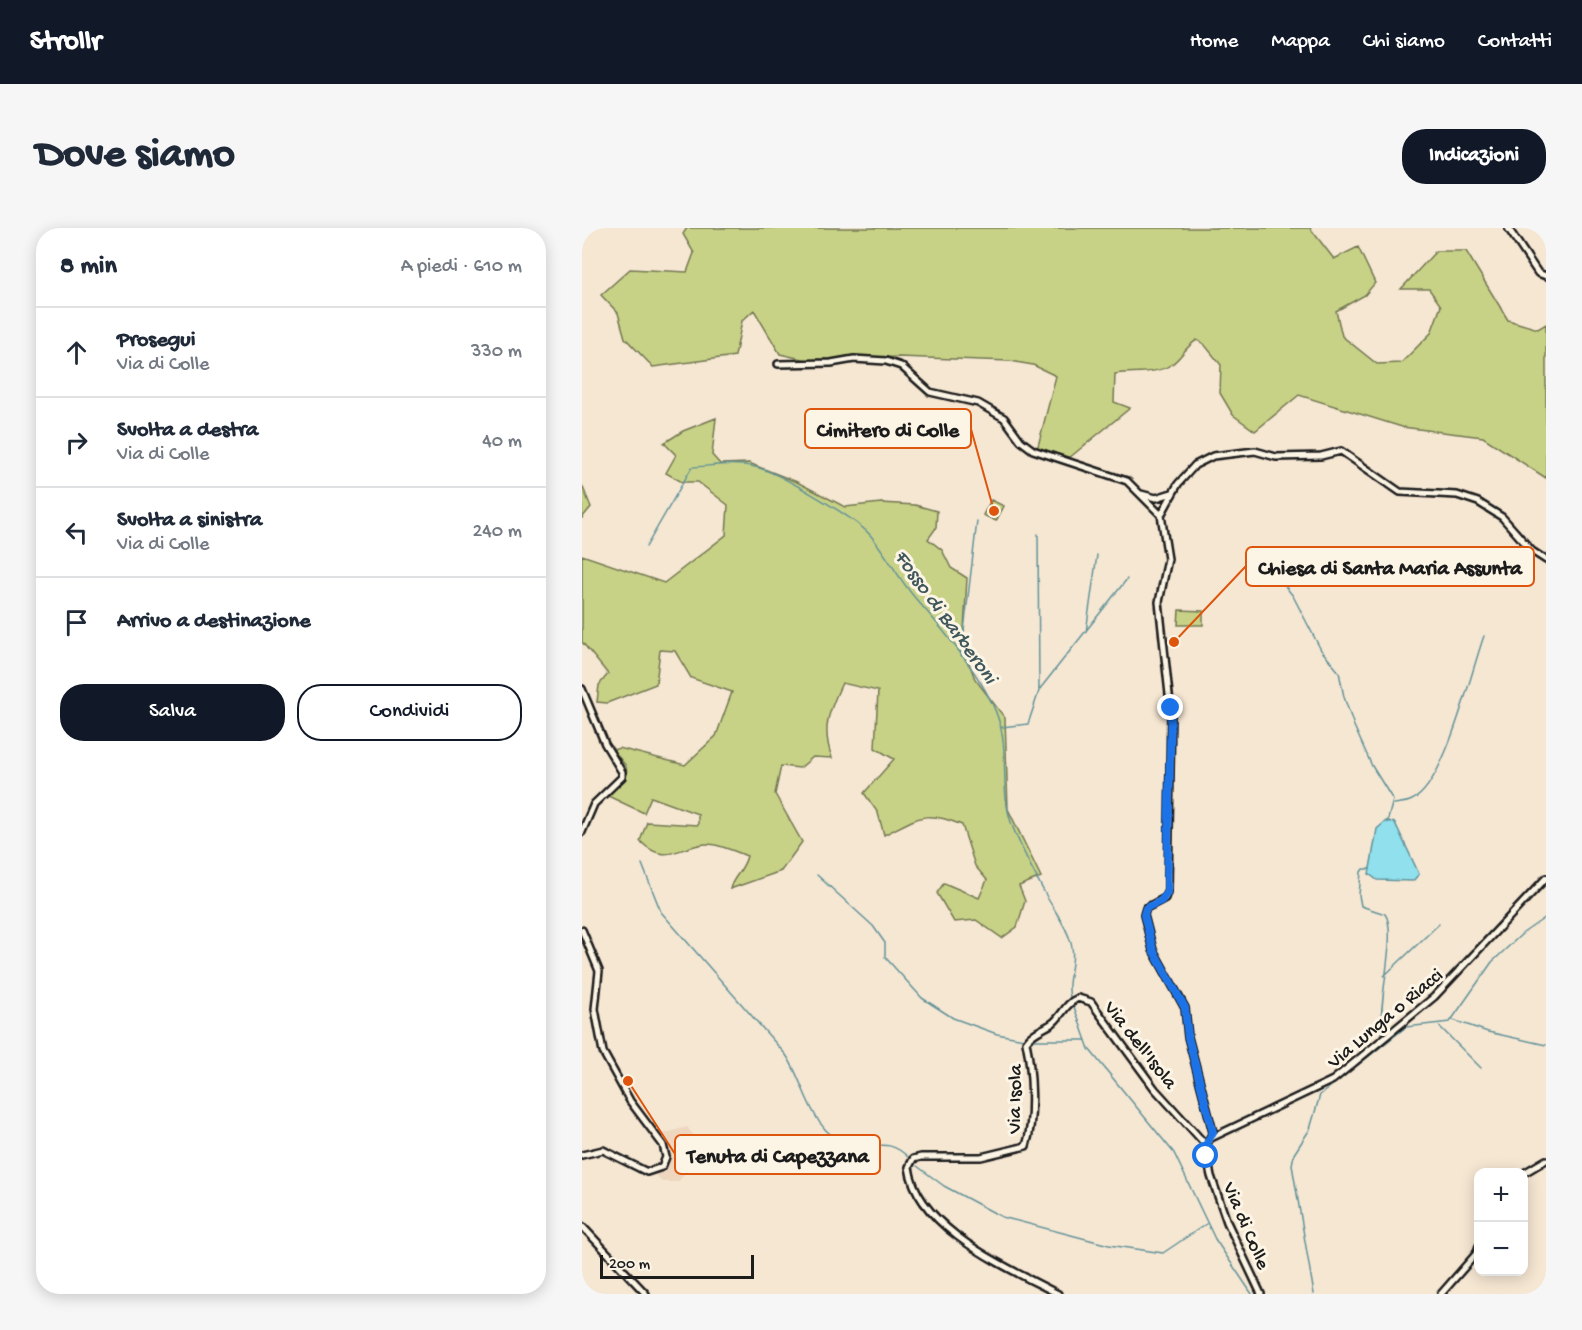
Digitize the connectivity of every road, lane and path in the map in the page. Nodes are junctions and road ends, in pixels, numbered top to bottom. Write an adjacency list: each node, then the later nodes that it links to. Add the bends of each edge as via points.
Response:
1 (1509, 228): 2 (street, via 1538,273)
2 (1546, 276)
3 (778, 364): 5 (street, via 854,359 901,366 930,392 978,403 1004,418 1033,450 1127,481)
4 (1174, 492): 5 (street, via 1156,498); 6 (street); 7 (street, via 1195,465 1213,456 1255,451 1276,457 1321,456 1341,451 1400,492 1457,495 1478,502 1502,517 1529,548)
5 (1140, 494): 6 (street)
6 (1161, 515): 13 (street, via 1167,563 1159,602 1171,713 1168,889 1163,900 1146,908 1144,915 1153,950 1185,1008)
7 (1546, 560)
8 (582, 689): 9 (street, via 605,744 622,772 622,777 594,804)
9 (582, 832)
10 (1546, 878): 13 (street, Via Lunga o Riacci, via 1427,1004 1333,1080)
11 (582, 930): 15 (street, via 599,971 595,1009 603,1052 630,1101 661,1142 666,1157 662,1167 653,1172 642,1171 603,1150)
12 (1072, 1001): 14 (street, Via dell'Isola, via 1091,1002 1155,1089); 21 (street, Via Isola, via 1055,1021 1029,1036 1026,1042 1031,1130 1026,1146 981,1157 921,1157 913,1159 909,1167 919,1198 930,1212 989,1258)
13 (1211, 1138): 14 (street)
14 (1206, 1145): 22 (street, Via di Colle, via 1208,1166 1225,1218)
15 (582, 1155)
16 (1546, 1160): 17 (street)
17 (1528, 1171)
18 (582, 1226): 20 (street)
19 (1474, 1256): 23 (street)
20 (646, 1294)
21 (1058, 1294)
22 (1262, 1294)
23 (1441, 1294)

